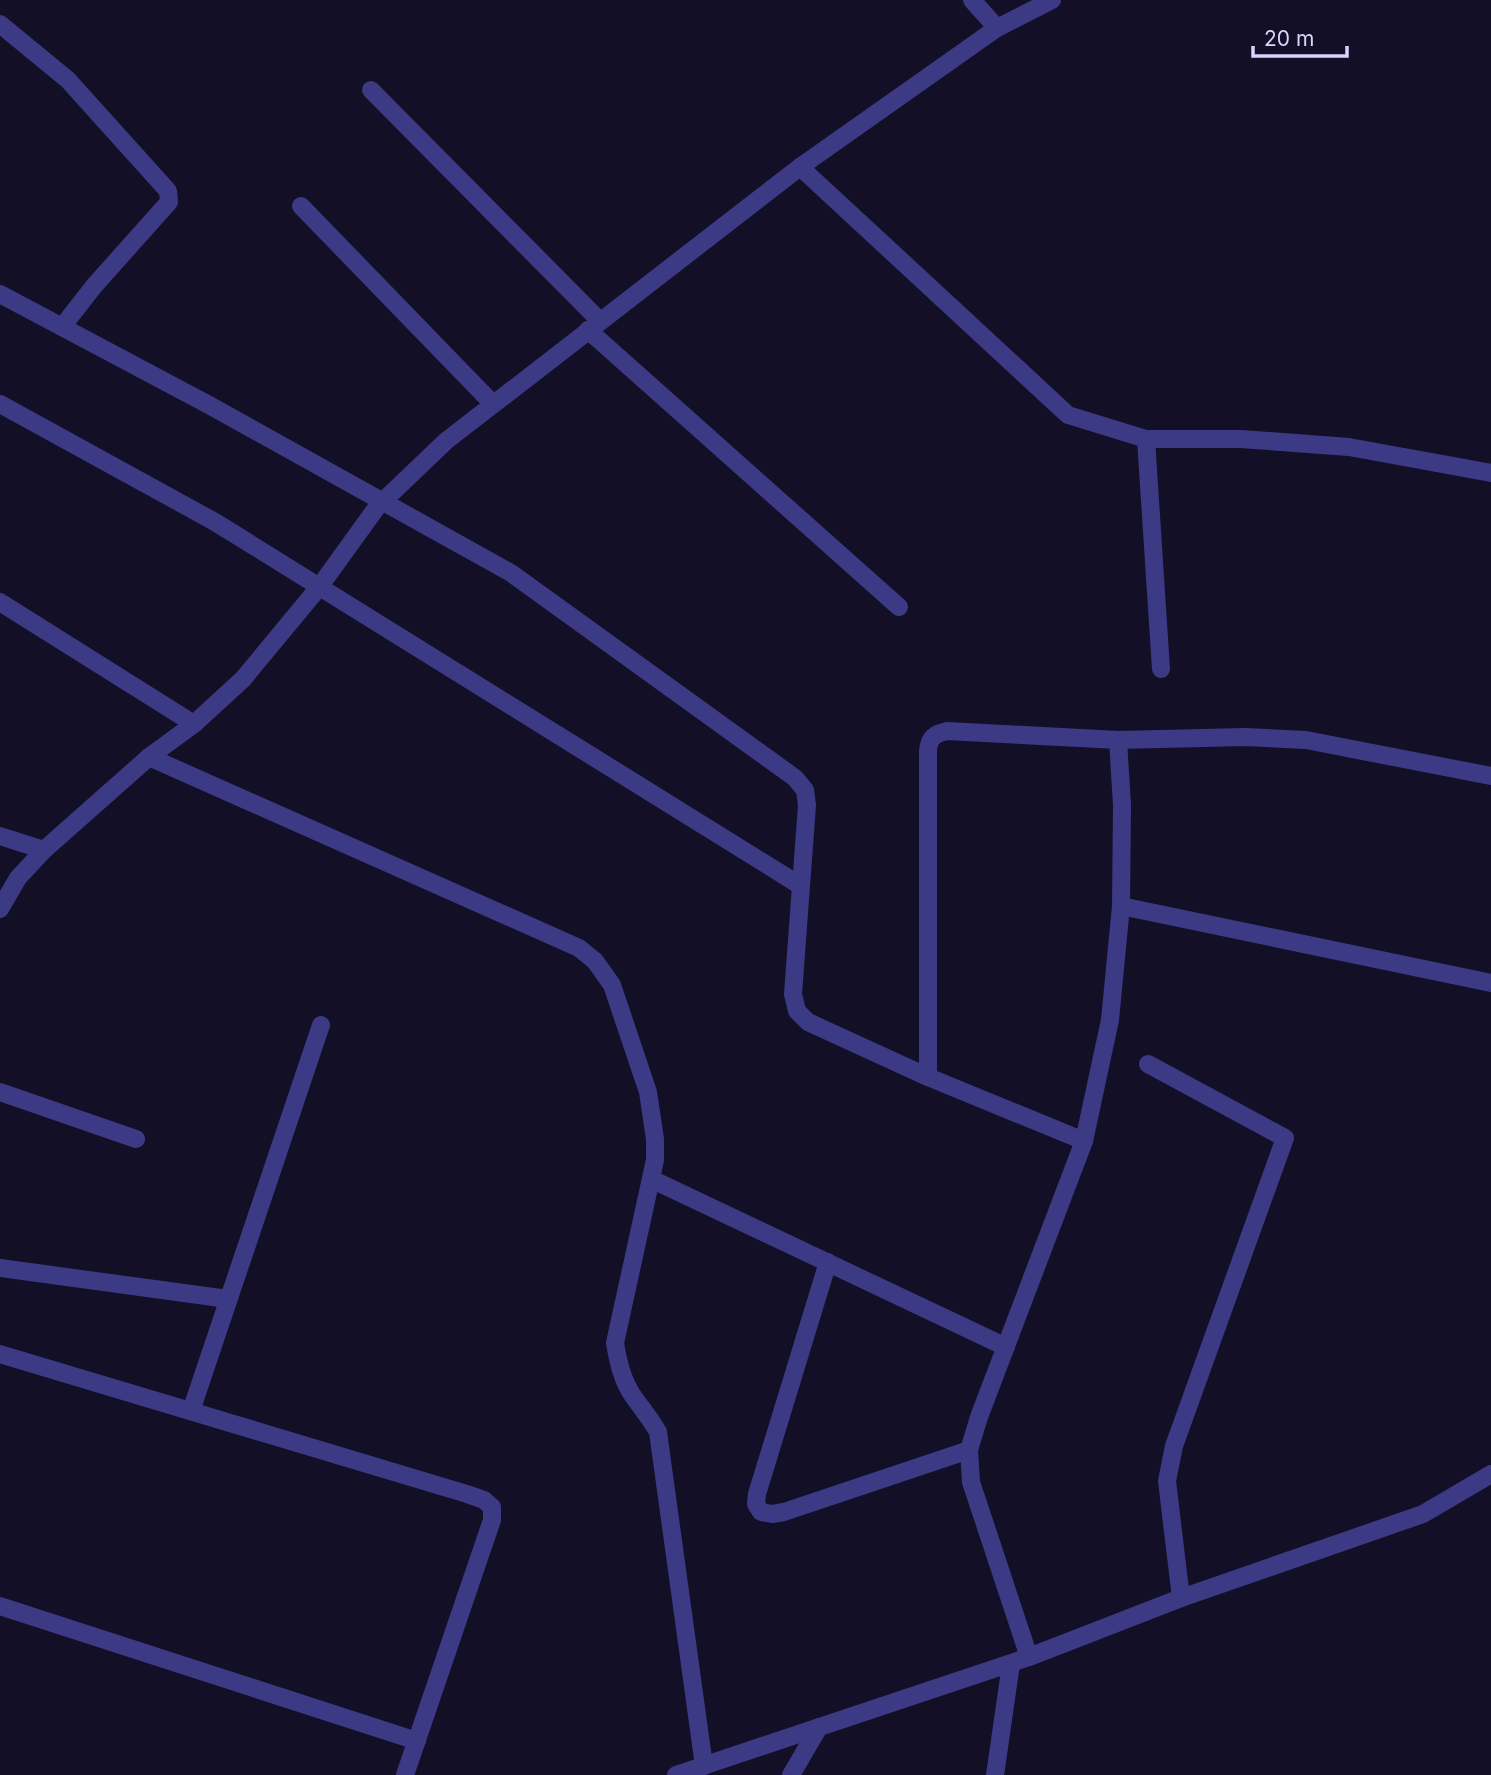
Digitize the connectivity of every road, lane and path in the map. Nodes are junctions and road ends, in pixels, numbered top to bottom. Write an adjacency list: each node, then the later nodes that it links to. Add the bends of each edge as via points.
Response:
1 (972, 0): 4 (street)
2 (1052, 0): 4 (street)
3 (0, 24): 10 (street, via 68,80 170,196)
4 (997, 28): 6 (street)
5 (371, 90): 9 (street)
6 (800, 167): 9 (street); 13 (street, via 1068,415)
7 (301, 206): 12 (street)
8 (0, 293): 10 (street)
9 (594, 326): 12 (street); 18 (street)
10 (62, 327): 15 (street)
11 (0, 404): 16 (street, via 215,522)
12 (493, 404): 15 (street)
13 (1146, 439): 14 (street, via 1241,439 1349,447); 19 (street)
14 (1491, 473)
15 (381, 503): 16 (street); 26 (street, via 511,573 795,778 805,790 807,805)
16 (320, 586): 20 (street, via 243,679); 26 (street)
17 (0, 602): 20 (street)
18 (900, 607)
19 (1161, 669)
20 (194, 724): 22 (street)
21 (1118, 740): 23 (street, via 1306,740); 27 (street); 32 (street, via 947,731 929,742)
22 (149, 757): 25 (street); 36 (street, via 579,948 595,961 612,985 648,1092 655,1139)
23 (1491, 776)
24 (0, 836): 25 (street)
25 (44, 850): 28 (street, via 18,878)
26 (801, 886): 32 (street, via 793,994 797,1011 808,1022)
27 (1121, 906): 29 (street); 35 (street, via 1110,1020)
28 (0, 909)
29 (1491, 983)
30 (321, 1025): 39 (street)
31 (1149, 1064): 45 (street, via 1285,1138 1174,1447 1167,1481)
32 (928, 1077): 35 (street)
33 (0, 1092): 34 (street)
34 (136, 1139)
35 (1084, 1141): 40 (street)
36 (651, 1179): 37 (street); 51 (street, via 615,1343 619,1367 632,1395 658,1433)
37 (828, 1262): 40 (street); 43 (street, via 757,1494 761,1512 784,1512)
38 (0, 1268): 39 (street)
39 (228, 1299): 42 (street)
40 (1006, 1347): 43 (street)
41 (0, 1354): 42 (street)
42 (191, 1411): 50 (street, via 467,1494 492,1507 492,1520)
43 (969, 1450): 47 (street, via 971,1482)
44 (1491, 1474): 45 (street, via 1423,1514)
45 (1181, 1598): 47 (street)
46 (0, 1606): 50 (street)
47 (1030, 1657): 48 (street)
48 (1011, 1664): 49 (street); 55 (street)
49 (819, 1727): 51 (street); 54 (street)
50 (417, 1741): 52 (street)
51 (704, 1766): 53 (street)
52 (405, 1775)
53 (676, 1775)
54 (791, 1775)
55 (995, 1775)

